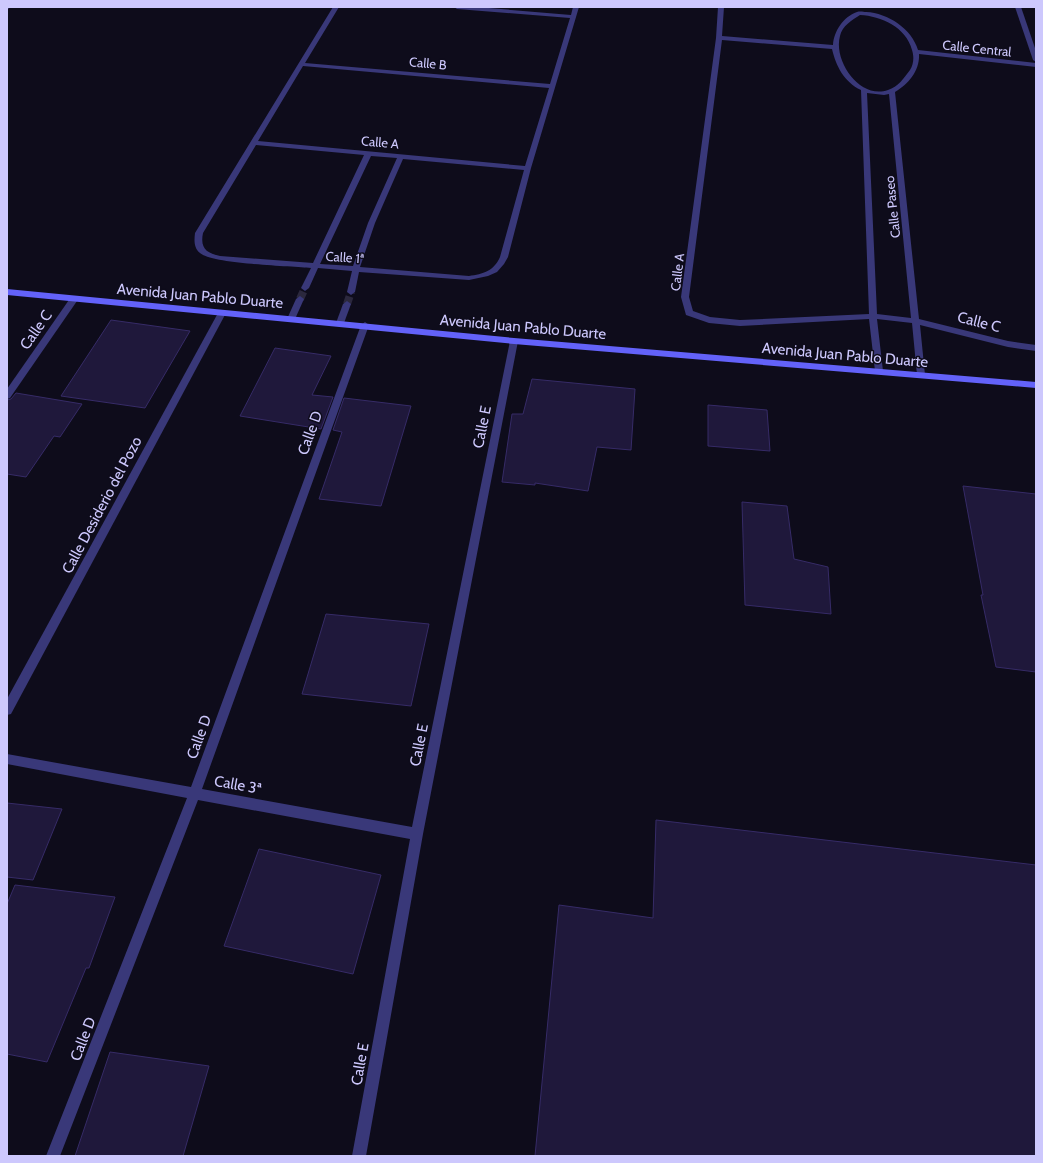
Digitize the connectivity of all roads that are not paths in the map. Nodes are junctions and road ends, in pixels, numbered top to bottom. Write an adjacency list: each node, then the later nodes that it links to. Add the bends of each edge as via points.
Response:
1 (336, 7): 12 (street, Calle 1ª)
2 (457, 7): 7 (street)
3 (576, 7): 7 (street, Calle 1ª)
4 (721, 7): 8 (street, Calle A)
5 (1018, 7): 11 (street)
6 (859, 10): 9 (street, via 840,29); 10 (street, via 882,14 908,35)
7 (573, 17): 14 (street, Calle 1ª)
8 (719, 38): 9 (street); 30 (street, Calle A, via 685,297 689,313 709,320 740,323)
9 (834, 47): 15 (street, via 840,65 850,78)
10 (916, 52): 13 (street, Calle Central); 16 (street, via 916,66 912,73)
11 (1036, 60)
12 (301, 64): 14 (street, Calle B); 17 (street, Calle 1ª)
13 (1036, 65)
14 (553, 86): 20 (street, Calle 1ª)
15 (864, 89): 16 (street, via 878,94); 30 (street, Calle Paseo)
16 (892, 91): 32 (street, Calle Paseo)
17 (253, 143): 18 (street, Calle A); 21 (street, Calle 1ª, via 198,233 198,246 202,252 220,258)
18 (368, 154): 19 (street, Calle A); 21 (street)
19 (401, 156): 20 (street, Calle A); 22 (street)
20 (528, 168): 22 (street, Calle 1ª, via 502,263 489,274 469,278)
21 (315, 267): 22 (street, Calle 1ª); 23 (street)
22 (354, 270): 25 (street)
23 (305, 288)
24 (7, 292): 26 (street, Avenida Juan Pablo Duarte)
25 (351, 292)
26 (74, 299): 29 (street, Avenida Juan Pablo Duarte); 40 (street, Calle C)
27 (300, 299): 31 (street)
28 (347, 304): 33 (street)
29 (222, 313): 31 (street, Avenida Juan Pablo Duarte); 41 (street, Calle Desiderio del Pozo)
30 (873, 316): 32 (street, Calle A); 37 (street, Calle Paseo)
31 (291, 319): 33 (street, Avenida Juan Pablo Duarte)
32 (915, 321): 36 (street, Calle C, via 1008,344); 38 (street, Calle Paseo)
33 (340, 323): 34 (street, Avenida Juan Pablo Duarte)
34 (365, 325): 35 (street, Avenida Juan Pablo Duarte); 43 (street, Calle D)
35 (514, 341): 37 (street, Avenida Juan Pablo Duarte); 44 (street, Calle E)
36 (1036, 348)
37 (879, 371): 38 (street, Avenida Juan Pablo Duarte)
38 (921, 375): 39 (street, Avenida Juan Pablo Duarte)
39 (1036, 385)
40 (7, 396)
41 (7, 710)
42 (7, 759): 43 (street, Calle 3ª)
43 (195, 793): 44 (street, Calle 3ª); 45 (street, Calle D)
44 (417, 834): 46 (street, Calle E)
45 (53, 1156)
46 (359, 1156)

